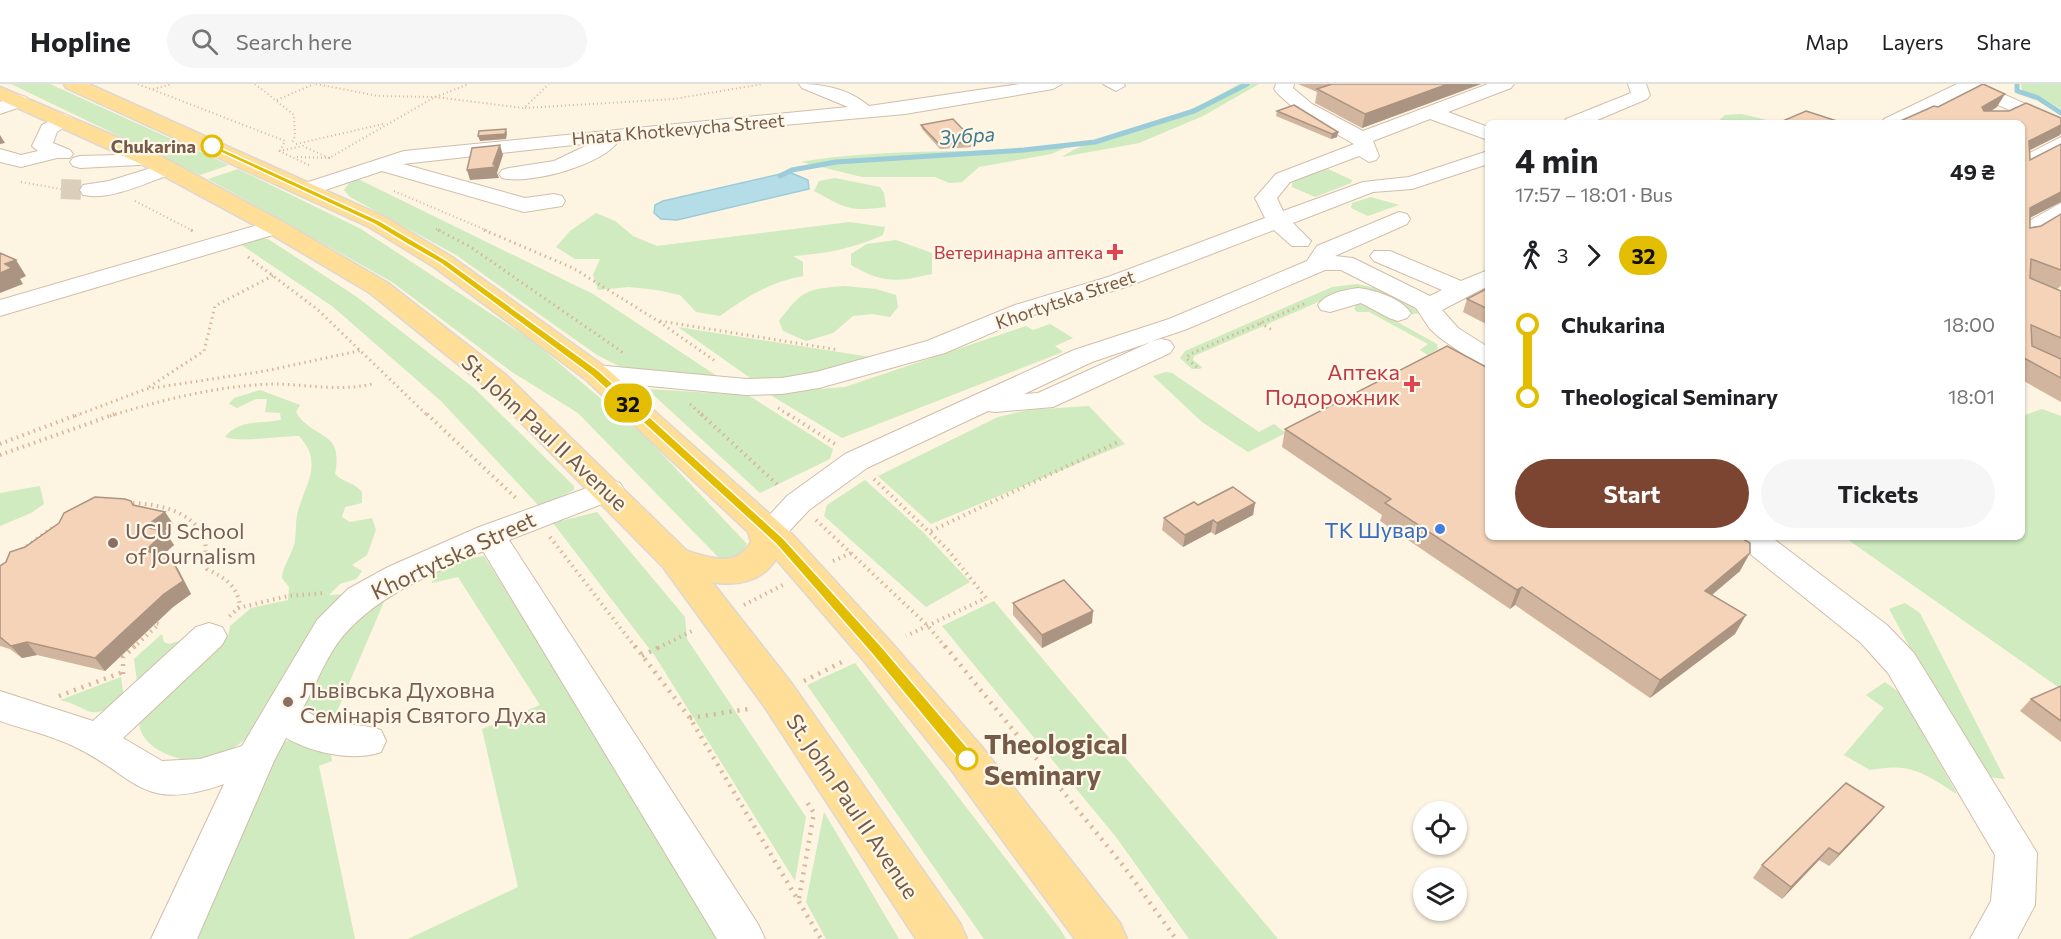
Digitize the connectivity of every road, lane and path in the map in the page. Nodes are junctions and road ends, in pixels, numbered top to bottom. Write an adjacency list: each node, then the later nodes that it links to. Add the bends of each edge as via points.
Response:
1 (73, 84): 57 (main road)
2 (138, 84): 15 (path)
3 (172, 84): 15 (path)
4 (255, 84): 18 (path)
5 (315, 84): 17 (path, via 378,96); 18 (path)
6 (469, 84): 17 (path)
7 (549, 84): 21 (path)
8 (763, 84): 21 (path, via 674,99)
9 (808, 84): 22 (street, via 853,102)
10 (1053, 84): 22 (street, Hnata Khotkevycha Street, via 908,114)
11 (1285, 84): 35 (street, via 1283,89 1305,108)
12 (1505, 84): 23 (street)
13 (1637, 84): 26 (street, via 1641,95)
14 (1969, 85): 20 (street); 27 (street)
15 (152, 90): 34 (path)
16 (0, 93): 19 (main road, St. John Paul II Avenue)
17 (435, 97): 21 (path); 28 (path)
18 (277, 100): 37 (path, via 294,115 296,136)
19 (9, 104): 25 (main road, St. John Paul II Avenue)
20 (2018, 107): 24 (street); 30 (street)
21 (524, 108)
22 (865, 112): 32 (street, Hnata Khotkevycha Street)
23 (1430, 112): 31 (street); 35 (street)
24 (1997, 118)
25 (64, 120): 41 (street, via 49,129); 46 (main road, St. John Paul II Avenue)
26 (1580, 120)
27 (1898, 120)
28 (388, 123): 38 (path); 40 (path, via 329,158)
29 (510, 124): 39 (street, via 515,129)
30 (2061, 127)
31 (1485, 133)
32 (617, 134): 39 (street, Hnata Khotkevycha Street); 42 (street)
33 (412, 136): 44 (street, via 397,146)
34 (285, 141): 37 (path); 40 (path, via 279,151)
35 (1363, 142): 53 (street, via 1371,160); 63 (street, via 1283,178 1266,198)
36 (2061, 142): 48 (street)
37 (292, 143): 38 (path)
38 (296, 144): 40 (path)
39 (515, 145): 44 (street, Hnata Khotkevycha Street)
40 (303, 147)
41 (41, 149): 43 (street, via 25,162); 46 (street)
42 (594, 151): 49 (street); 51 (street, via 552,170)
43 (0, 155)
44 (404, 158): 47 (street, Hnata Khotkevycha Street); 49 (street)
45 (1485, 158): 53 (street, Khortytska Street, via 1412,183)
46 (159, 164): 54 (street); 64 (main road, St. John Paul II Avenue)
47 (380, 164): 57 (street, Hnata Khotkevycha Street); 59 (street, via 524,205)
48 (2025, 164)
49 (442, 167): 50 (street)
50 (472, 174)
51 (509, 174)
52 (20, 182): 55 (path)
53 (1370, 186): 60 (street, Khortytska Street)
54 (112, 187): 56 (street); 67 (path, via 212,241)
55 (61, 189)
56 (91, 190)
57 (307, 190): 86 (main road, via 377,222 443,262)
58 (393, 190): 77 (path, via 573,268)
59 (554, 201)
60 (1322, 204): 63 (street, Khortytska Street); 66 (street, via 1305,223)
61 (2061, 210): 65 (street)
62 (1399, 219): 69 (street, via 1326,251)
63 (1277, 221): 66 (street); 86 (street, Khortytska Street, via 1117,282 1024,310 899,360 819,380 782,386 676,382)
64 (275, 227): 67 (street); 97 (main road, St. John Paul II Avenue, via 379,288 496,381)
65 (2025, 233)
66 (1300, 241): 69 (street)
67 (226, 243): 70 (path); 74 (street)
68 (1382, 256): 72 (street)
69 (1333, 263): 75 (street); 76 (street)
70 (276, 274): 81 (path); 88 (path, via 215,306 204,351)
71 (1485, 278): 72 (street)
72 (1462, 290): 76 (street)
73 (1319, 303): 76 (street, via 1364,295 1407,318); 78 (path)
74 (0, 308)
75 (1198, 315): 80 (street); 90 (street, via 1083,356)
76 (1434, 315): 83 (street, via 1456,339)
77 (658, 321): 82 (path); 84 (path)
78 (1260, 323): 79 (path); 85 (path, via 1190,354 1186,358)
79 (1274, 331)
80 (1152, 347): 89 (street); 89 (street, via 1145,366 1075,400)
81 (364, 350): 88 (path); 99 (path)
82 (843, 350)
83 (1485, 356)
84 (723, 367)
85 (1197, 367)
86 (595, 373): 102 (main road)
87 (372, 384): 95 (path, via 342,391 263,384 190,394 106,416)
88 (146, 389): 93 (path)
89 (1014, 402): 90 (street)
90 (977, 405): 102 (street, via 856,461)
91 (777, 406): 94 (path)
92 (1120, 441): 103 (path)
93 (0, 444)
94 (841, 447)
95 (0, 455)
96 (871, 476): 103 (path)
97 (609, 490): 99 (street, Khortytska Street); 108 (main road, St. John Paul II Avenue)
98 (124, 503): 113 (path, via 159,506 191,522 203,536 207,568 235,585 240,593)
99 (534, 517): 104 (street, Khortytska Street); 119 (path)
100 (813, 517): 106 (path)
101 (59, 524): 107 (path)
102 (767, 529): 108 (main road, via 768,542 749,566 721,573); 138 (main road, via 967,759)
103 (931, 531): 115 (path, via 986,598)
104 (490, 535): 126 (street, Khortytska Street, via 418,578 400,575 360,598 329,629); 135 (street)
105 (1754, 540): 140 (street, via 1874,634 1902,663 2016,853 2013,905)
106 (851, 553): 109 (path); 115 (path)
107 (14, 556)
108 (675, 559): 137 (main road, St. John Paul II Avenue, via 778,695)
109 (832, 562)
110 (789, 583): 112 (path)
111 (332, 592): 113 (path, via 288,596)
112 (744, 604)
113 (237, 609): 117 (path)
114 (155, 623): 121 (path, via 159,624 123,657)
115 (928, 626): 118 (path); 139 (path, via 1125,868)
116 (695, 629): 119 (path)
117 (209, 636): 130 (street, via 110,726)
118 (906, 636)
119 (642, 656): 127 (path)
120 (852, 656): 123 (path)
121 (123, 665)
122 (123, 672): 124 (path)
123 (797, 684)
124 (58, 697)
125 (0, 706): 130 (street, via 85,734)
126 (282, 710): 129 (street, via 293,725 304,731); 131 (street, Khortytska Street)
127 (690, 718): 128 (path, via 747,708); 133 (path)
128 (753, 718)
129 (367, 741)
130 (100, 743): 131 (street, via 156,778 200,776)
131 (256, 757): 134 (street, Khortytska Street)
132 (802, 794): 133 (path, via 814,813)
133 (799, 898): 136 (path)
134 (174, 939)
135 (742, 939)
136 (821, 939)
137 (943, 939)
138 (1103, 939)
139 (1176, 939)
140 (1993, 939)

